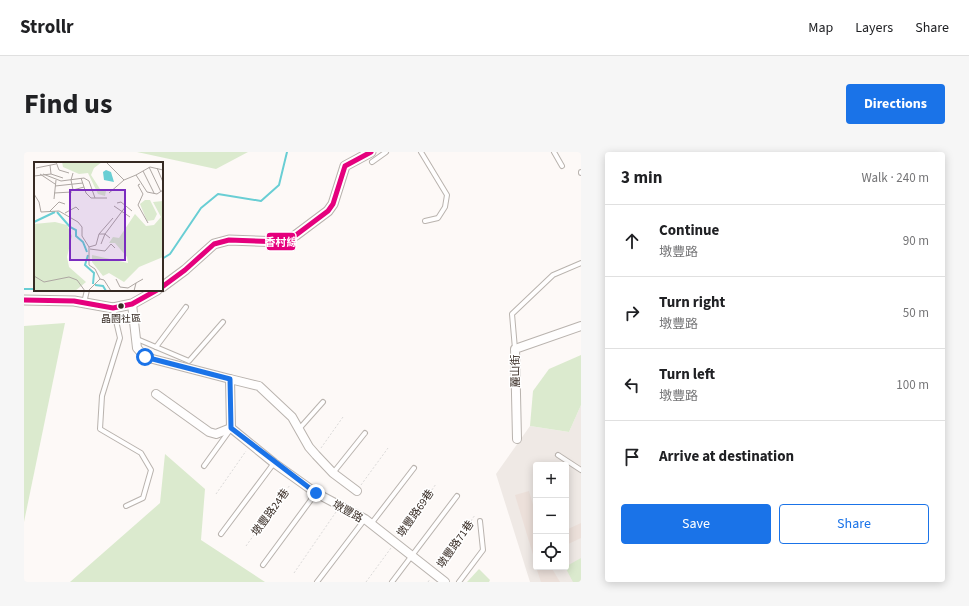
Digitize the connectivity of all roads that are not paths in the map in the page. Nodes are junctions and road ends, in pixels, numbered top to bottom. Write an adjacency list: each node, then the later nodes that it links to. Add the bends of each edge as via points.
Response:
1 (371, 152): 9 (street, via 345,166 328,211 296,235 284,242 219,242)
2 (386, 152): 5 (lane)
3 (421, 152): 7 (lane, via 447,194 445,207 438,218)
4 (554, 152): 6 (lane)
5 (372, 162)
6 (562, 166)
7 (425, 221)
8 (581, 263): 21 (lane, via 553,275 512,314)
9 (163, 286)
10 (87, 291): 13 (lane)
11 (155, 291): 14 (street)
12 (24, 300): 13 (street)
13 (84, 303): 16 (street)
14 (132, 304): 16 (street); 19 (street, 墩豐路)
15 (186, 306): 20 (lane)
16 (113, 308): 38 (lane, via 120,338 102,396 100,429 141,454 151,470 143,498)
17 (223, 322): 20 (lane, via 189,361)
18 (581, 326): 21 (street, 麗山街)
19 (137, 339): 20 (lane); 22 (street, 墩豐路, via 137,348 145,357)
20 (156, 347)
21 (515, 349): 28 (street, 麗山街)
22 (230, 379): 25 (street); 26 (street, 墩豐路, via 259,386 292,417)
23 (156, 394): 25 (street, via 209,432 216,434)
24 (323, 402): 26 (lane)
25 (231, 428): 30 (street, 墩豐路); 31 (lane)
26 (299, 430): 34 (street, 墩豐路, via 309,447)
27 (365, 433): 34 (lane)
28 (517, 439)
29 (558, 455): 33 (lane)
30 (274, 463): 36 (street, 墩豐路); 41 (lane)
31 (204, 466)
32 (414, 468): 40 (lane)
33 (581, 470)
34 (333, 473): 35 (street, 墩豐路)
35 (357, 491)
36 (316, 493): 40 (street, 墩豐路); 43 (lane)
37 (457, 496): 42 (lane)
38 (126, 506)
39 (480, 521): 47 (lane, via 483,550)
40 (368, 522): 42 (street, 墩豐路); 44 (lane)
41 (221, 534)
42 (412, 556): 45 (lane); 46 (street, 墩豐路)
43 (263, 566)
44 (317, 582)
45 (392, 582)
46 (445, 582)
47 (458, 582)

